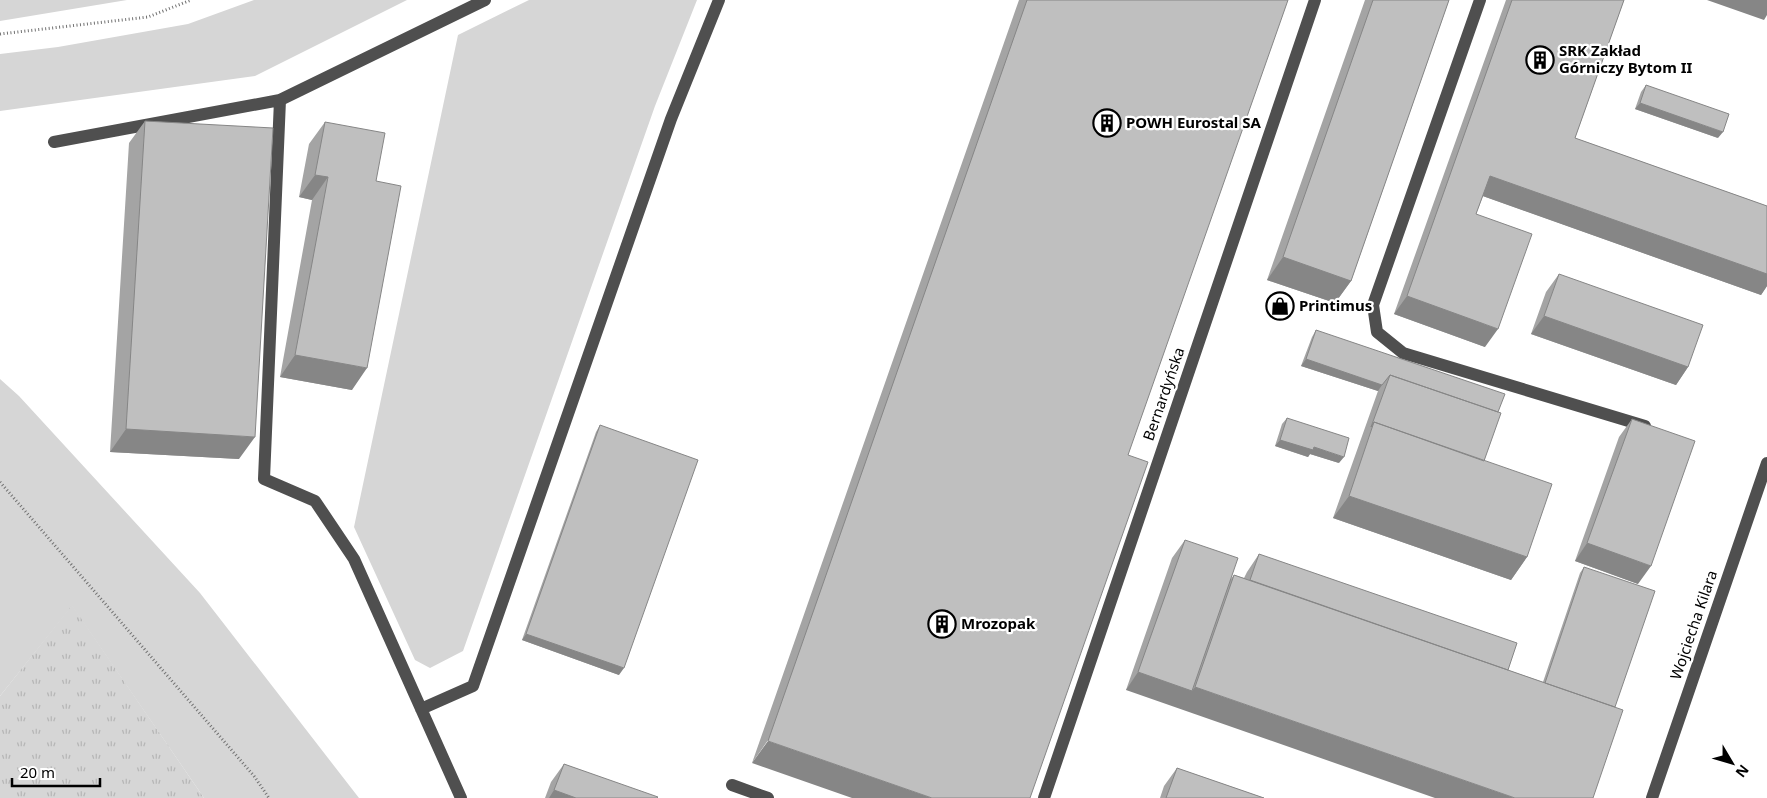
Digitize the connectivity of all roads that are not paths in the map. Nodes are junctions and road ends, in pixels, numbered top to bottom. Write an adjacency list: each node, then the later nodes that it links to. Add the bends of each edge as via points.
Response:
1 (485, 0): 5 (street)
2 (719, 0): 9 (street, via 671,120 473,686)
3 (1315, 0): 13 (street, Bernardyńska)
4 (1480, 0): 7 (street, via 1373,304 1377,332 1403,352)
5 (280, 100): 6 (street); 9 (street, via 264,480 315,501 354,559)
6 (54, 142)
7 (1652, 428)
8 (1767, 463): 14 (street, Wojciecha Kilara)
9 (421, 710): 11 (street)
10 (732, 785): 12 (street)
11 (461, 798)
12 (768, 798)
13 (1044, 798)
14 (1652, 798)

